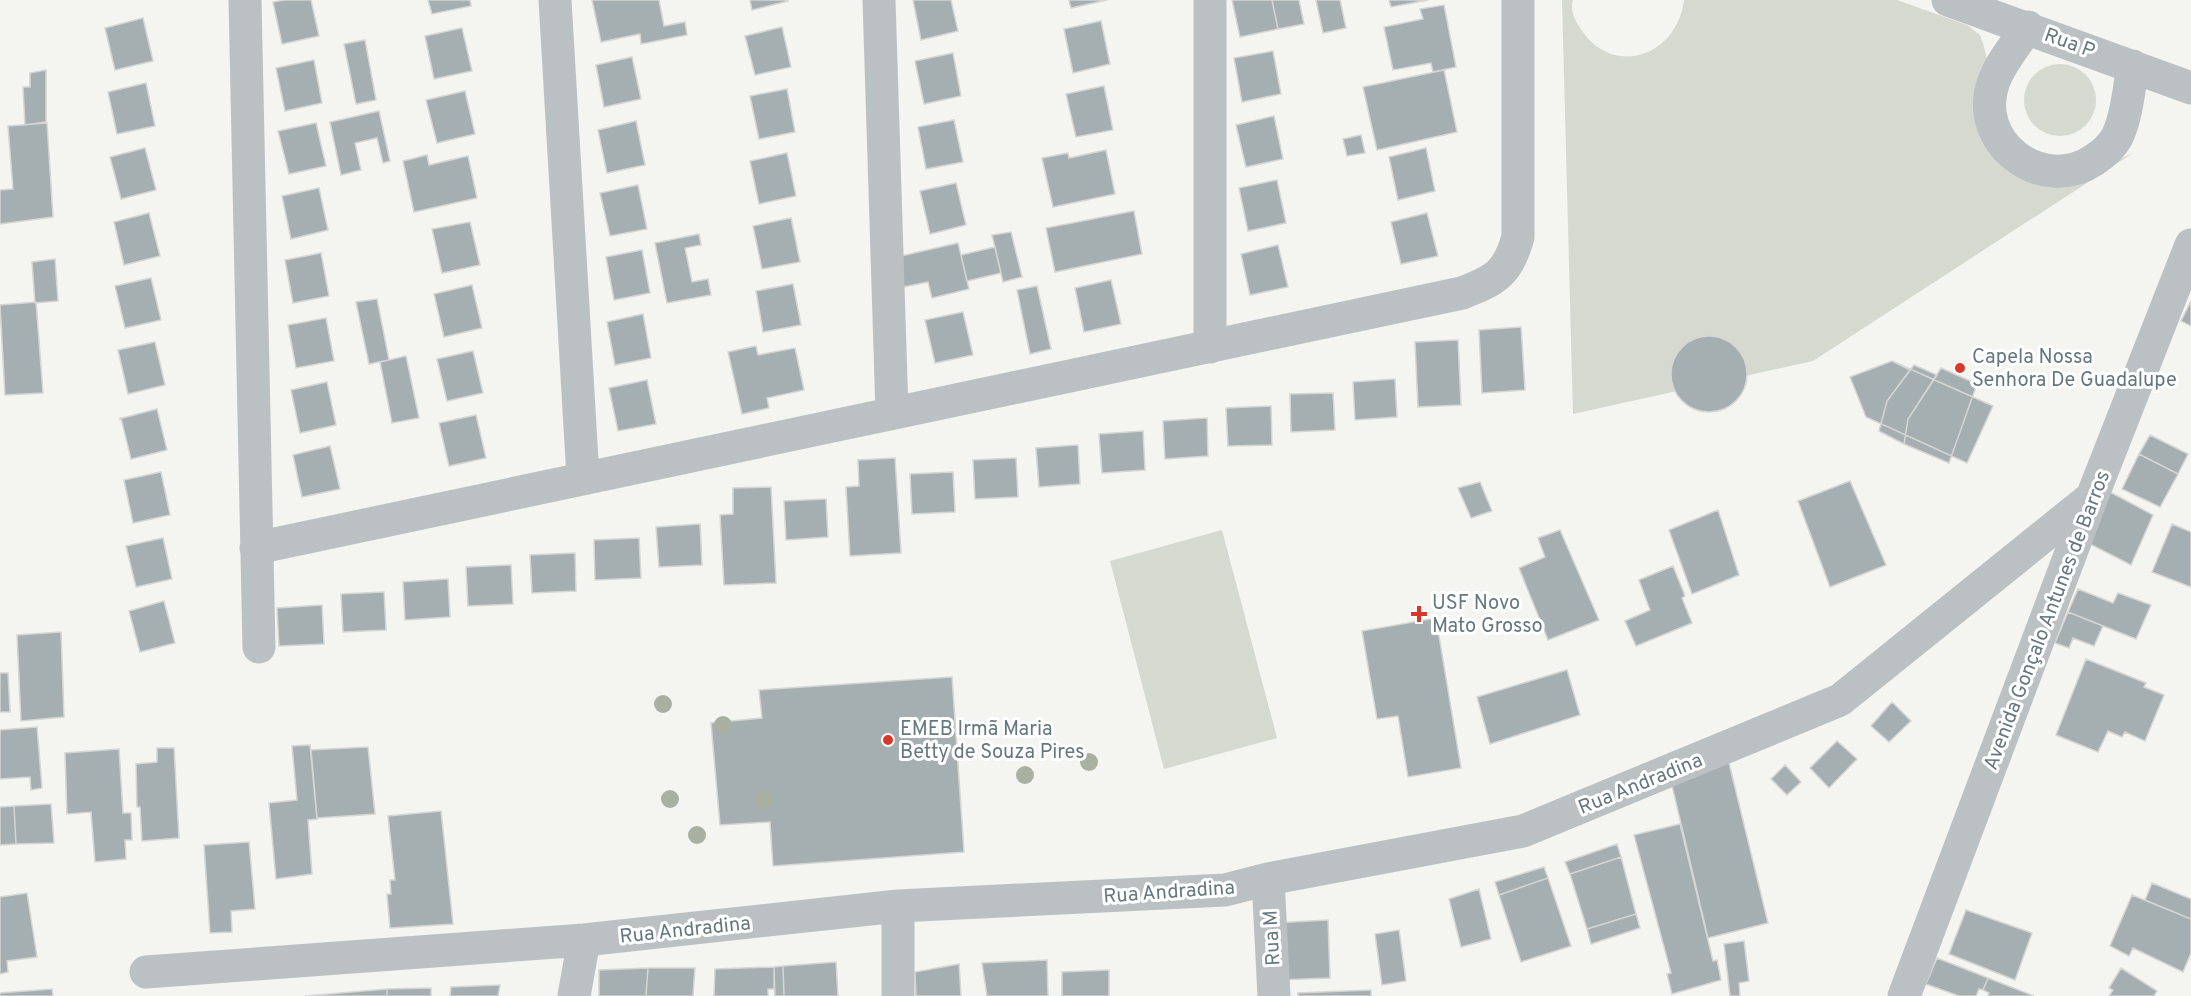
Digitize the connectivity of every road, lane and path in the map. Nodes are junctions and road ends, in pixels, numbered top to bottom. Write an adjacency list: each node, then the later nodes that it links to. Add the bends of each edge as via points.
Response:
1 (245, 0): 15 (street)
2 (555, 0): 13 (street)
3 (879, 0): 12 (street)
4 (1210, 0): 11 (street)
5 (1518, 0): 11 (street, via 1518,237 1512,257 1499,274 1462,293)
6 (1948, 0): 7 (street, Rua P)
7 (2028, 27): 8 (street, Rua P); 8 (street, via 1994,82 1990,104 1993,126 2004,146 2020,161 2040,170 2062,172 2084,166 2102,154 2116,137)
8 (2133, 66): 9 (street, Rua P)
9 (2191, 88)
10 (2191, 245): 14 (street, Avenida Gonçalo Antunes de Barros)
11 (1210, 347): 12 (street)
12 (892, 413): 13 (street)
13 (583, 478): 15 (street)
14 (2092, 497): 17 (street, Rua Andradina, via 1840,700 1523,831); 24 (street, Avenida Gonçalo Antunes de Barros)
15 (256, 548): 16 (street)
16 (259, 647)
17 (1268, 879): 18 (street, Rua Andradina, via 1225,890); 23 (street, Rua M)
18 (898, 906): 19 (street, Rua Andradina); 22 (street)
19 (584, 940): 20 (street, Rua Andradina); 21 (street)
20 (147, 972)
21 (574, 996)
22 (898, 996)
23 (1274, 996)
24 (1904, 996)

